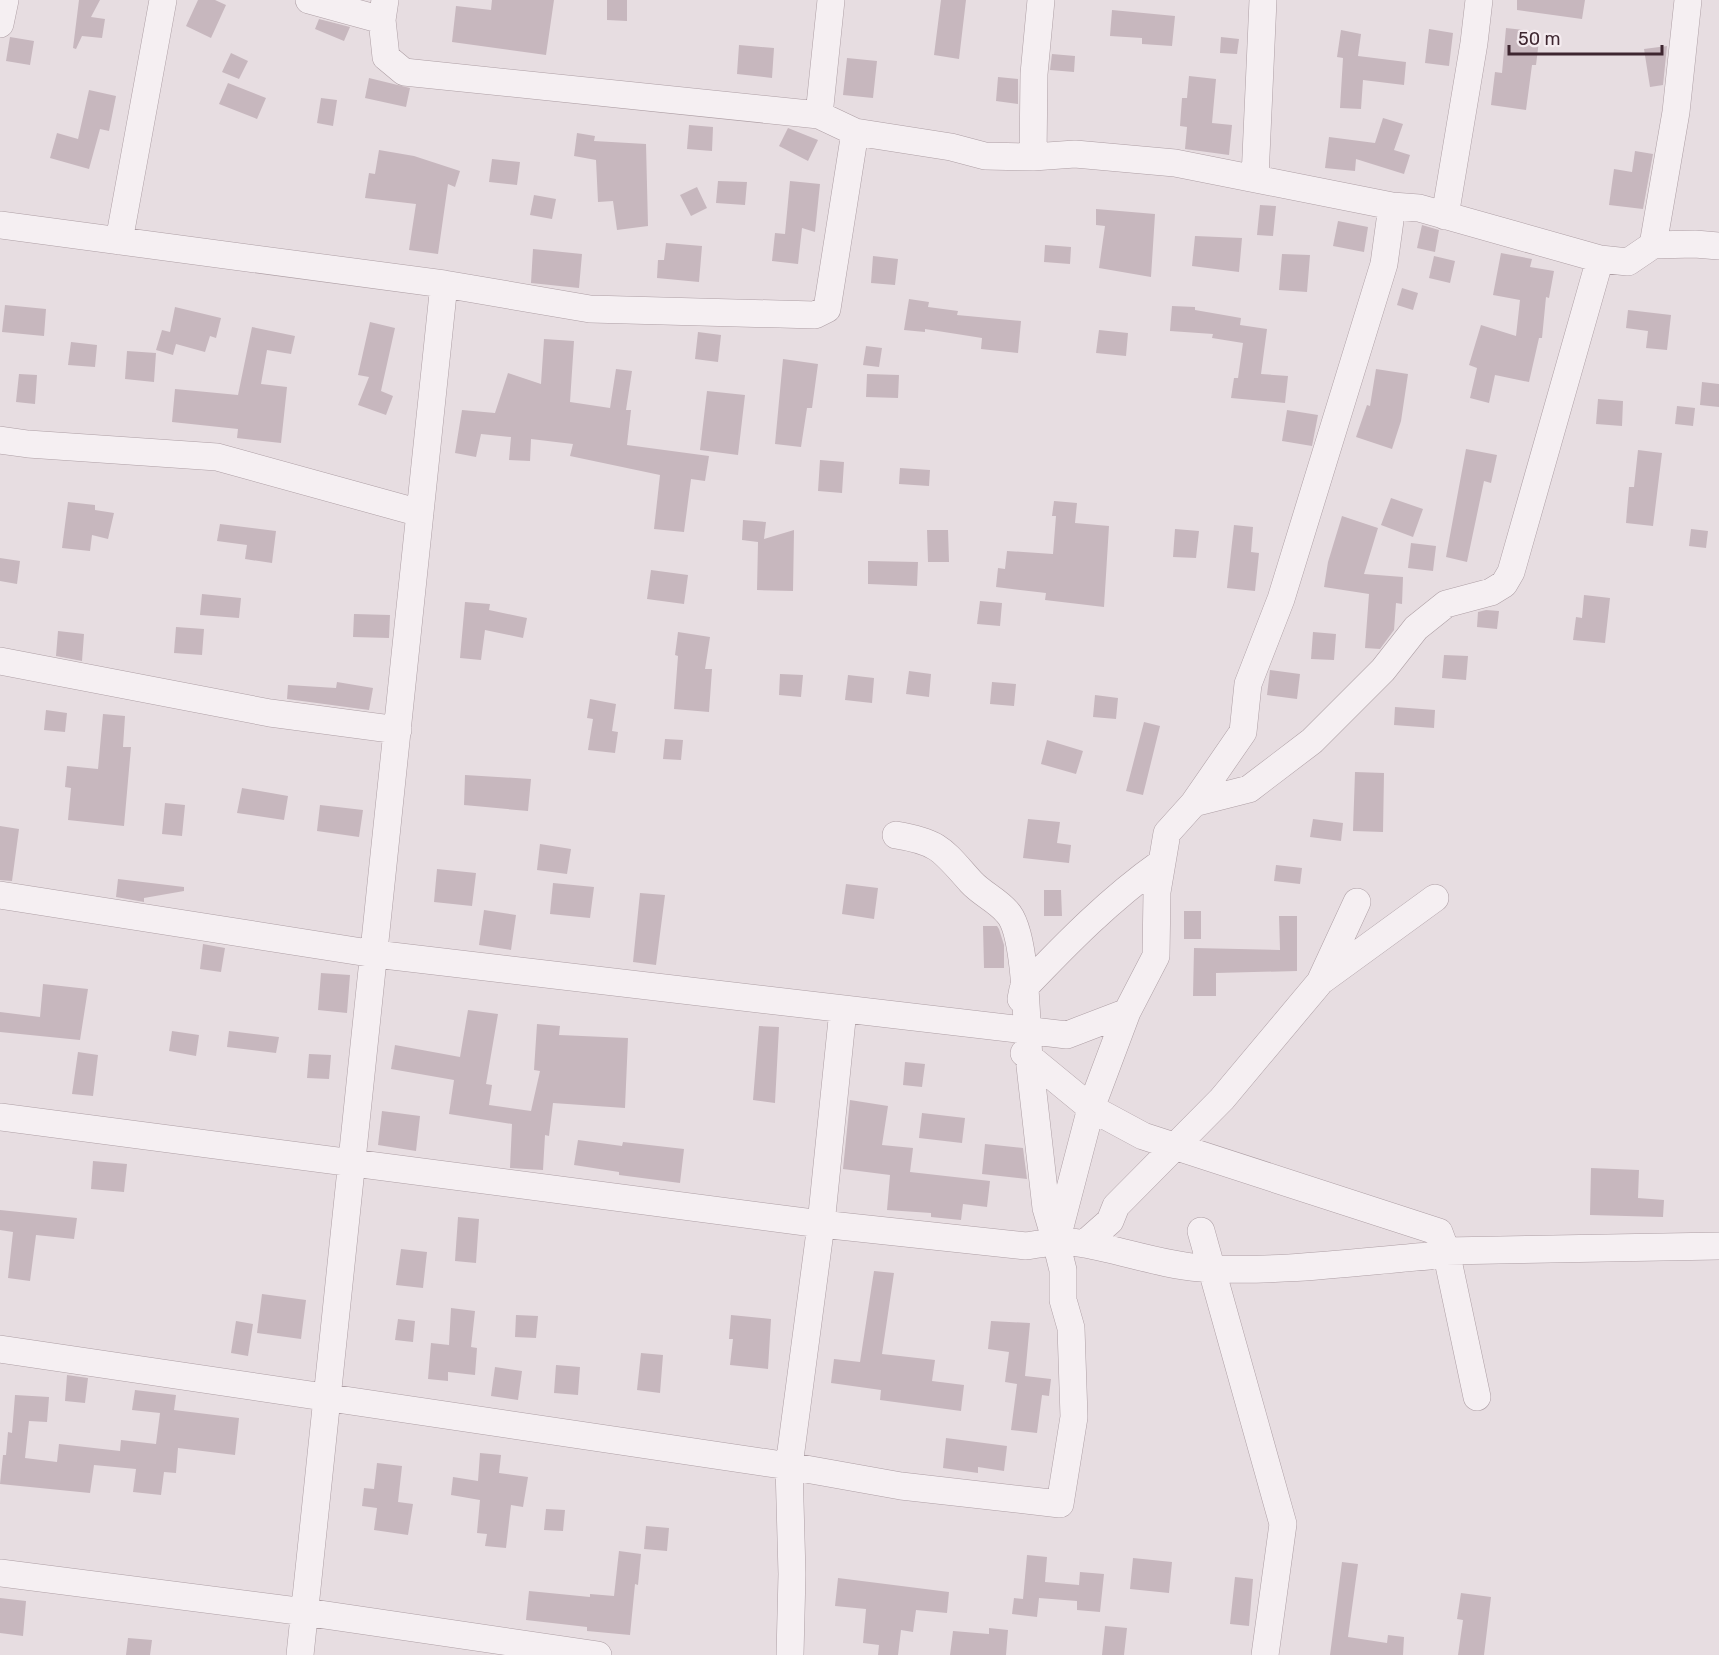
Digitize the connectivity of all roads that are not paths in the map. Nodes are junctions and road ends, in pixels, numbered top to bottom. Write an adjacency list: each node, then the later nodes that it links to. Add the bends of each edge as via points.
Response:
1 (5, 0): 10 (street)
2 (163, 0): 18 (street)
3 (309, 0): 9 (street)
4 (831, 0): 11 (street)
5 (1041, 0): 13 (street, via 1034,74)
6 (1263, 0): 14 (street)
7 (1479, 0): 16 (street)
8 (1688, 0): 19 (street, via 1677,112)
9 (384, 10): 11 (street, via 386,57 404,72)
10 (0, 24)
11 (819, 115): 12 (street)
12 (855, 132): 13 (street, via 985,156); 22 (street, via 827,309 815,315 590,309)
13 (1033, 157): 14 (street, via 1075,154 1153,161)
14 (1255, 178): 15 (street)
15 (1392, 206): 16 (street, via 1419,208); 27 (street, via 1384,264 1281,599 1248,684 1243,732)
16 (1445, 216): 21 (street)
17 (0, 225): 18 (street)
18 (119, 241): 22 (street)
19 (1653, 245): 20 (street); 21 (street, via 1628,262)
20 (1719, 246)
21 (1600, 259): 27 (street, via 1514,561 1504,584 1491,592 1446,604 1416,628 1383,670 1312,741 1249,789)
22 (444, 284): 24 (street)
23 (0, 440): 24 (street, via 217,457)
24 (420, 513): 26 (street)
25 (0, 660): 26 (street, via 270,713)
26 (398, 730): 33 (street)
27 (1194, 802): 29 (street, via 1167,833)
28 (896, 834): 35 (street, via 924,839 948,855 976,887 1009,913 1020,943)
29 (1161, 863): 35 (street, via 1076,934); 37 (street, via 1156,956)
30 (0, 895): 33 (street)
31 (1435, 898): 34 (street)
32 (1357, 902): 34 (street)
33 (375, 954): 36 (street); 44 (street)
34 (1320, 982): 43 (street)
35 (1023, 989): 38 (street, via 1017,1012); 39 (street)
36 (843, 1010): 38 (street); 45 (street)
37 (1127, 1011): 39 (street, via 1066,1035); 41 (street)
38 (988, 1026): 39 (street); 40 (street, via 1008,1037)
39 (1026, 1030): 40 (street)
40 (1029, 1057): 41 (street); 47 (street, via 1046,1208)
41 (1091, 1108): 43 (street, via 1143,1136); 47 (street)
42 (0, 1117): 44 (street)
43 (1177, 1147): 48 (street, via 1160,1159 1116,1206 1110,1221); 50 (street, via 1439,1232)
44 (350, 1160): 45 (street); 54 (street)
45 (821, 1224): 47 (street, via 1026,1246); 55 (street)
46 (1200, 1231): 51 (street)
47 (1056, 1242): 48 (street); 55 (street, via 1063,1270 1063,1300 1071,1328 1074,1417 1060,1504 901,1486)
48 (1084, 1244): 51 (street)
49 (1719, 1246): 50 (street)
50 (1446, 1251): 51 (street, via 1429,1256 1246,1270); 53 (street)
51 (1209, 1268): 61 (street, via 1283,1524)
52 (0, 1349): 54 (street)
53 (1477, 1397)
54 (327, 1399): 55 (street); 57 (street)
55 (789, 1466): 60 (street)
56 (0, 1573): 57 (street)
57 (305, 1612): 58 (street); 59 (street)
58 (300, 1655)
59 (598, 1655)
60 (790, 1655)
61 (1265, 1655)

